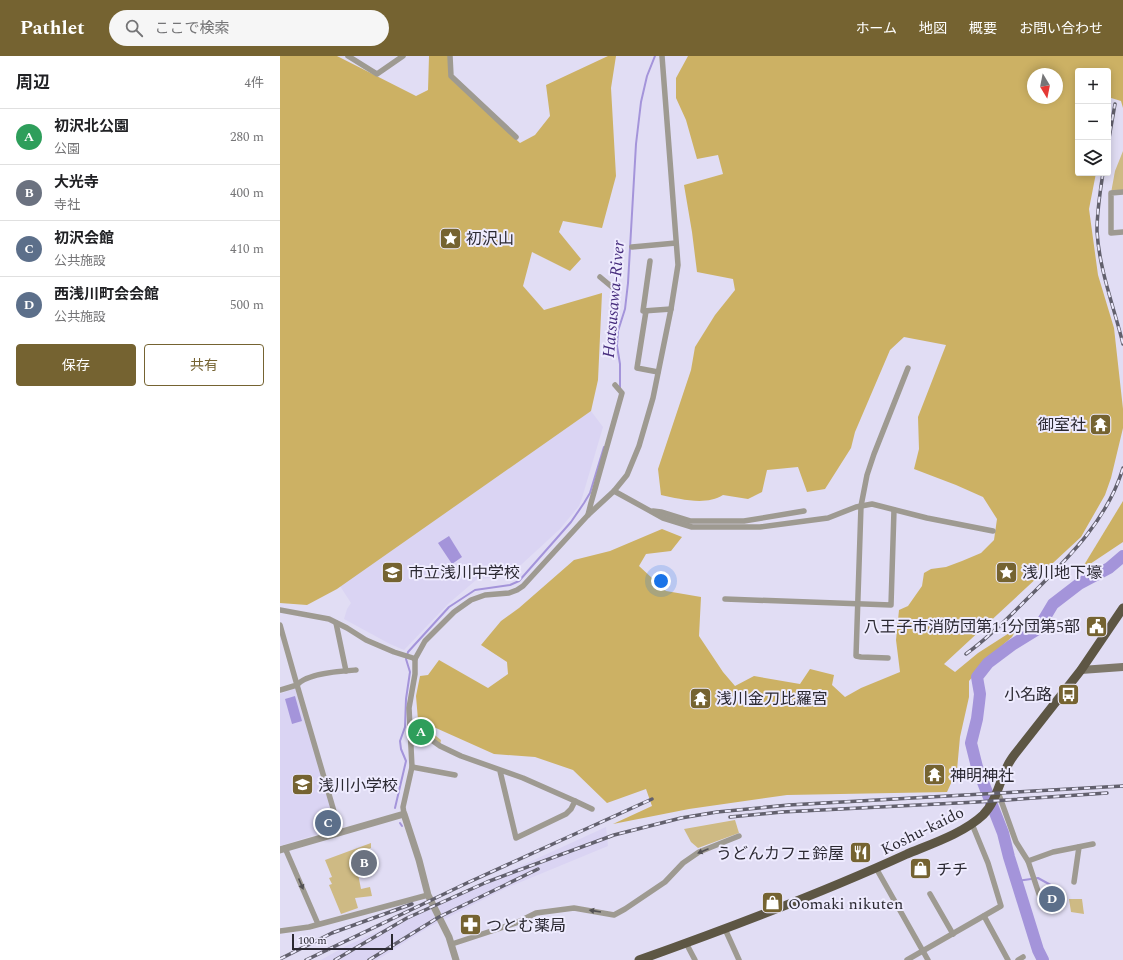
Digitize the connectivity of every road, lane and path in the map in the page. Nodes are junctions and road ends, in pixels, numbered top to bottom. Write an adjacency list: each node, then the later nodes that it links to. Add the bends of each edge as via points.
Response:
1 (348, 56): 2 (street, via 377,74)
2 (403, 56)
3 (450, 56): 5 (street, via 451,76)
4 (662, 56): 8 (street)
5 (516, 137)
6 (1123, 192): 7 (street, via 1111,193 1111,233)
7 (1123, 232)
8 (676, 243): 9 (street); 13 (street, via 678,265)
9 (632, 246)
10 (650, 261): 14 (street, via 643,311)
11 (600, 277): 12 (street)
12 (615, 288)
13 (671, 309): 14 (street); 16 (street)
14 (646, 311): 16 (street, via 637,368)
15 (908, 368): 19 (street, via 874,454)
16 (658, 372): 18 (street, via 639,446 627,475)
17 (614, 385): 23 (street, via 622,393)
18 (614, 491): 20 (street); 23 (street)
19 (861, 506): 20 (street, via 828,518 760,528 692,527 663,518); 21 (street, via 872,504); 26 (street)
20 (650, 510): 22 (street, via 690,521 754,520)
21 (894, 510): 24 (street); 26 (street, via 891,605)
22 (804, 511)
23 (588, 515): 32 (street, via 523,586 510,592 485,595 464,604 425,641)
24 (993, 532)
25 (725, 599): 26 (street)
26 (858, 604): 31 (street, via 856,656)
27 (1123, 608): 35 (highway, Koshu-kaido)
28 (280, 610): 29 (street)
29 (336, 622): 32 (street, via 366,640); 36 (street)
30 (280, 625): 37 (street)
31 (888, 658)
32 (414, 659): 39 (street, via 415,674 409,708)
33 (1123, 667): 35 (main road)
34 (356, 670): 36 (street)
35 (1081, 670): 43 (highway, Koshu-kaido, via 1015,754)
36 (346, 671): 37 (street, via 319,675)
37 (297, 685): 38 (street); 48 (street)
38 (280, 690)
39 (411, 737): 40 (street); 41 (street, via 426,736 461,756)
40 (412, 767): 42 (street); 46 (street, via 403,807)
41 (500, 771): 44 (street, via 523,778); 44 (street, via 516,838 566,814)
42 (455, 775)
43 (998, 791): 47 (highway, Koshu-kaido, via 984,813); 53 (street, via 1016,842)
44 (574, 801): 45 (street)
45 (592, 809)
46 (404, 814): 48 (street); 57 (street)
47 (972, 824): 54 (highway, Koshu-kaido); 59 (street, via 988,863 1001,906)
48 (340, 832): 52 (street)
49 (739, 836): 65 (street, one-way to 65, via 699,852 683,863 665,882 614,915 574,908 536,913 516,923)
50 (1092, 844): 51 (street)
51 (1079, 847): 53 (street, via 1053,852); 55 (street)
52 (283, 849): 60 (street, one-way to 60)
53 (1028, 861): 58 (street)
54 (876, 868): 61 (highway, Koshu-kaido); 66 (street)
55 (1074, 882)
56 (930, 894): 63 (street)
57 (428, 895): 60 (street); 65 (street)
58 (1042, 903)
59 (984, 916): 63 (street); 73 (street)
60 (318, 924): 62 (street)
61 (724, 929): 64 (highway, Koshu-kaido); 70 (street)
62 (280, 931)
63 (953, 934): 66 (street)
64 (686, 943): 68 (highway, Koshu-kaido); 69 (street)
65 (452, 944): 67 (street)
66 (922, 952): 71 (street); 72 (street)
67 (456, 960)
68 (639, 960)
69 (695, 960)
70 (739, 960)
71 (907, 960)
72 (928, 960)
73 (1008, 960)

